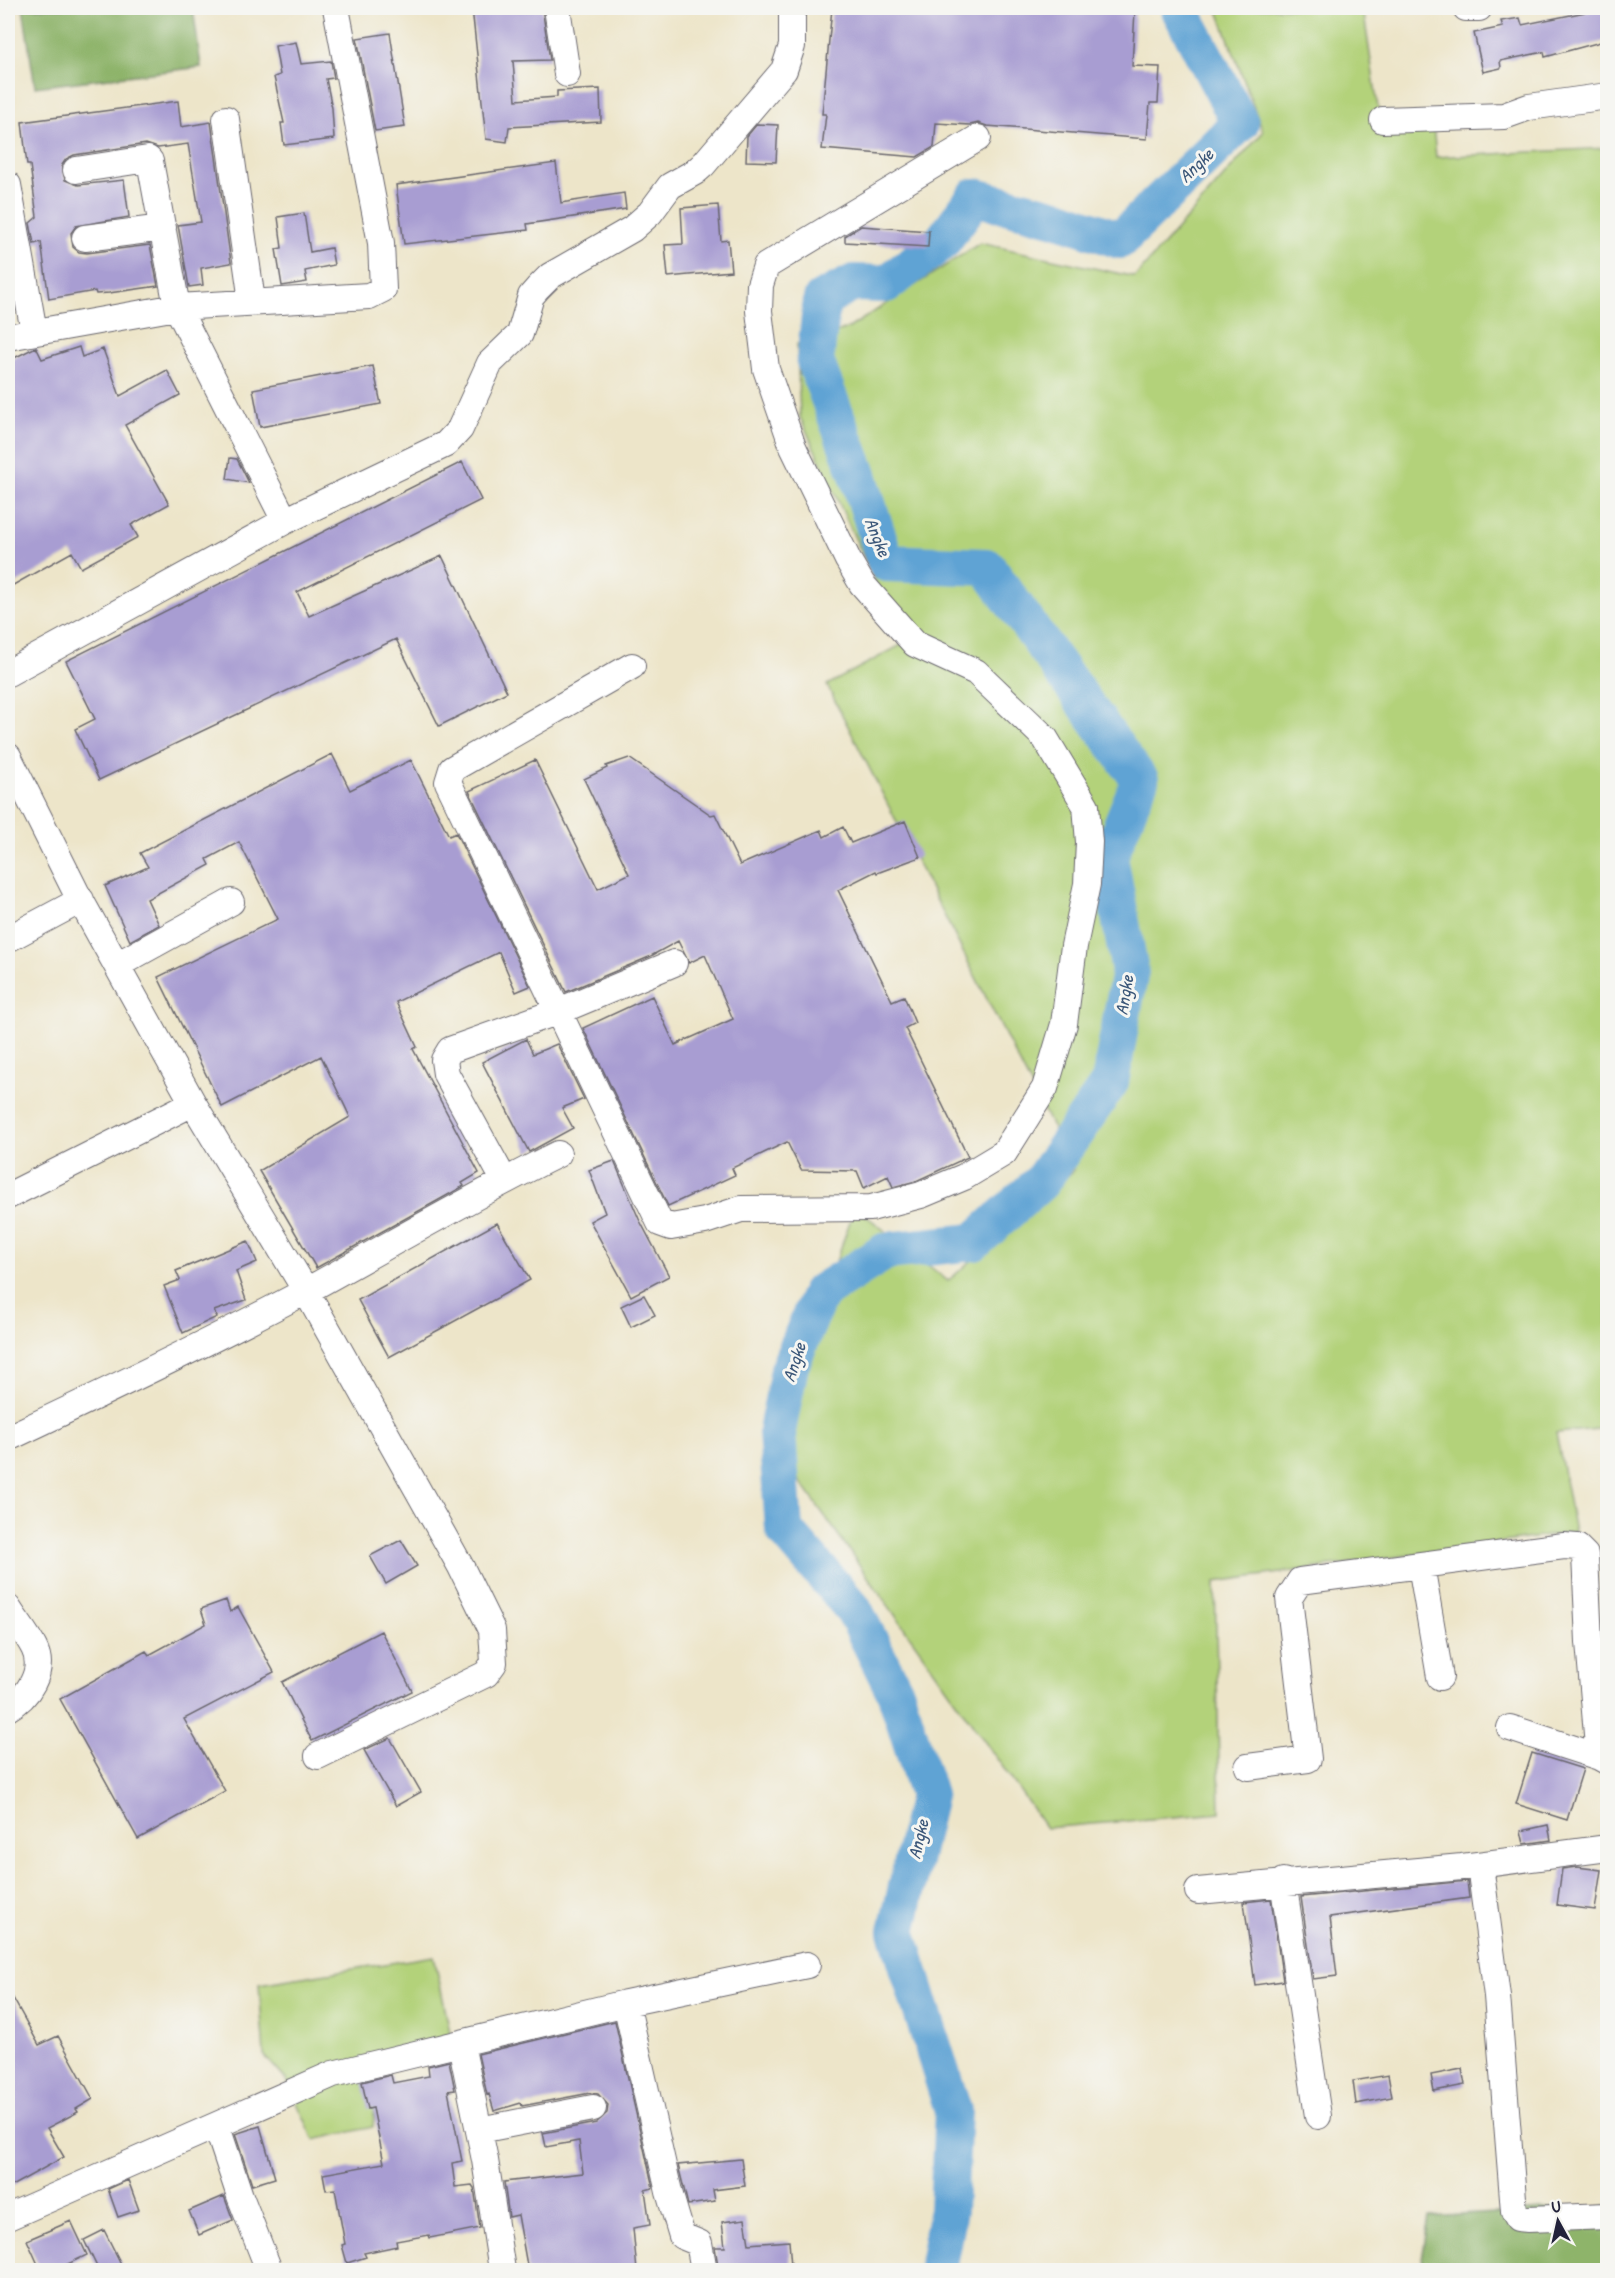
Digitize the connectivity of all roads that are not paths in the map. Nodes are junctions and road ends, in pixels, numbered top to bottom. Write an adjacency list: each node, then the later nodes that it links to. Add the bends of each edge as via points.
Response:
1 (336, 8): 15 (street, via 381,243 383,289 369,296)
2 (557, 8): 6 (street)
3 (792, 8): 19 (street, via 792,46 784,70 703,165 670,186 632,229 550,276 538,288 531,297 520,334 490,363 460,429 446,444)
4 (1466, 8): 5 (street)
5 (1479, 8)
6 (567, 74)
7 (1608, 96): 9 (street, via 1528,107 1504,116)
8 (226, 119): 15 (street)
9 (1383, 120)
10 (978, 138): 28 (street, via 766,266 760,285 759,311 766,369 793,447 862,584 915,644 976,672 1045,738 1086,806 1087,884 1064,1024 1045,1088 1004,1153 964,1178 921,1195 871,1208 741,1209 671,1227 660,1223)
11 (76, 170): 13 (street, via 148,159)
12 (8, 185): 17 (street)
13 (163, 228): 14 (street); 16 (street)
14 (85, 237)
15 (252, 301): 16 (street)
16 (177, 307): 17 (street); 19 (street)
17 (34, 332): 18 (street)
18 (8, 337)
19 (285, 522): 21 (street)
20 (632, 666): 28 (street, via 452,769 447,782)
21 (8, 673)
22 (8, 756): 23 (street)
23 (81, 900): 25 (street); 27 (street)
24 (231, 902): 27 (street)
25 (8, 939)
26 (674, 963): 28 (street)
27 (117, 965): 29 (street)
28 (559, 1011): 31 (street, via 450,1050 444,1060 446,1074)
29 (193, 1103): 32 (street); 33 (street)
30 (558, 1154): 31 (street)
31 (504, 1180): 33 (street)
32 (8, 1196)
33 (306, 1291): 34 (street, via 166,1364); 40 (street, via 461,1567 492,1630 495,1651 494,1663 486,1674)
34 (8, 1438)
35 (1421, 1566): 37 (street); 41 (street, via 1577,1547 1585,1555 1589,1642); 42 (street, via 1300,1581 1293,1588 1289,1598 1308,1759)
36 (8, 1608): 38 (street, via 36,1651 36,1678 19,1701)
37 (1440, 1677)
38 (8, 1708)
39 (1510, 1728): 41 (street)
40 (318, 1756)
41 (1603, 1759)
42 (1248, 1767)
43 (1608, 1848): 44 (street)
44 (1480, 1865): 45 (street); 54 (street, via 1497,1996 1514,2211 1518,2218 1527,2219)
45 (1283, 1881): 46 (street); 51 (street)
46 (1198, 1891)
47 (807, 1965): 48 (street)
48 (626, 2002): 49 (street); 58 (street, via 682,2236 699,2243)
49 (461, 2044): 52 (street, via 333,2074); 53 (street)
50 (593, 2108): 53 (street)
51 (1318, 2116)
52 (217, 2127): 55 (street); 56 (street)
53 (479, 2130): 57 (street)
54 (1608, 2216)
55 (8, 2217)
56 (269, 2271)
57 (502, 2271)
58 (704, 2271)

